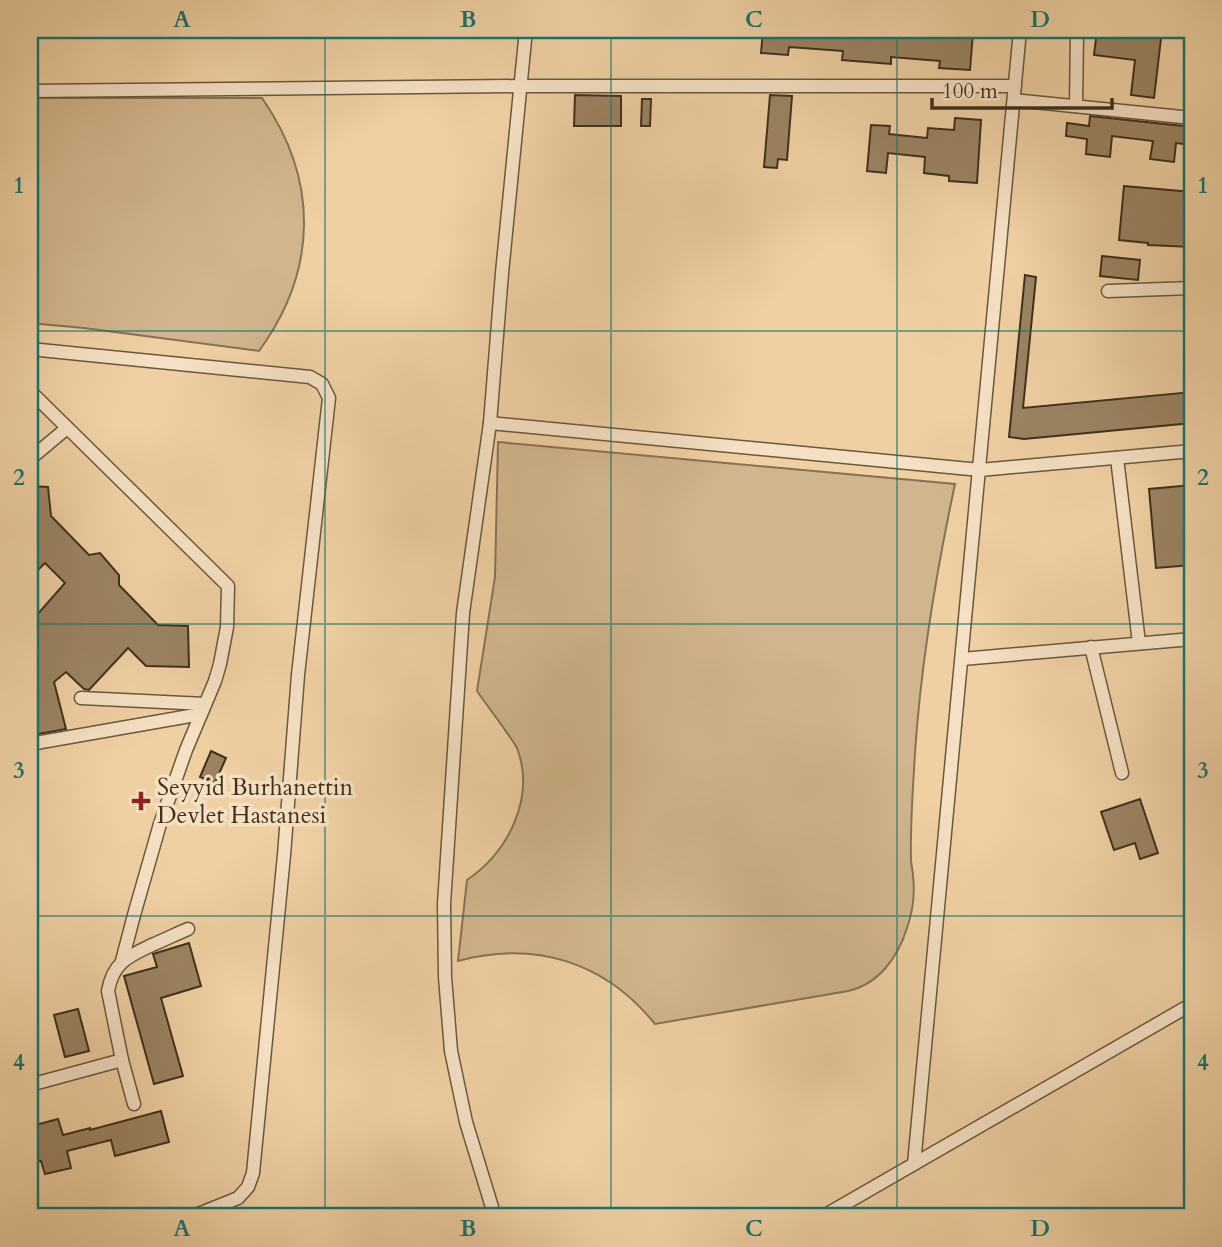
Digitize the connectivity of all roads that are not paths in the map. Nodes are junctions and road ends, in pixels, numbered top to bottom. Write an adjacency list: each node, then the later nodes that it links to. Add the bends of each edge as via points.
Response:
1 (526, 30): 4 (street)
2 (1020, 30): 5 (street)
3 (1077, 30): 8 (street)
4 (521, 86): 5 (street); 6 (street); 16 (street)
5 (1015, 86): 7 (street)
6 (30, 90)
7 (1014, 100): 8 (street); 21 (street)
8 (1076, 106): 9 (street)
9 (1192, 118)
10 (1192, 288): 11 (street)
11 (1108, 291)
12 (30, 349): 37 (street, via 303,375 322,384 329,398 299,662 253,1173 238,1198)
13 (30, 391): 15 (street)
14 (30, 403): 15 (street)
15 (44, 405): 17 (street)
16 (490, 423): 21 (street); 38 (street, via 463,612 444,952 455,1076)
17 (67, 428): 20 (street); 27 (street, via 228,586 224,647)
18 (1192, 452): 19 (street)
19 (1117, 458): 21 (street); 23 (street)
20 (30, 459)
21 (980, 470): 25 (street)
22 (1192, 639): 23 (street)
23 (1139, 643): 24 (street)
24 (1091, 647): 25 (street); 29 (street)
25 (962, 659): 36 (street)
26 (81, 698): 27 (street)
27 (203, 709): 28 (street); 31 (street, via 160,824)
28 (30, 744)
29 (1122, 772)
30 (188, 929): 31 (street)
31 (122, 961): 33 (street, via 108,990)
32 (1192, 1004): 36 (street)
33 (122, 1060): 34 (street); 35 (street)
34 (30, 1085)
35 (134, 1104)
36 (914, 1164): 39 (street)
37 (191, 1217)
38 (495, 1217)
39 (822, 1217)

